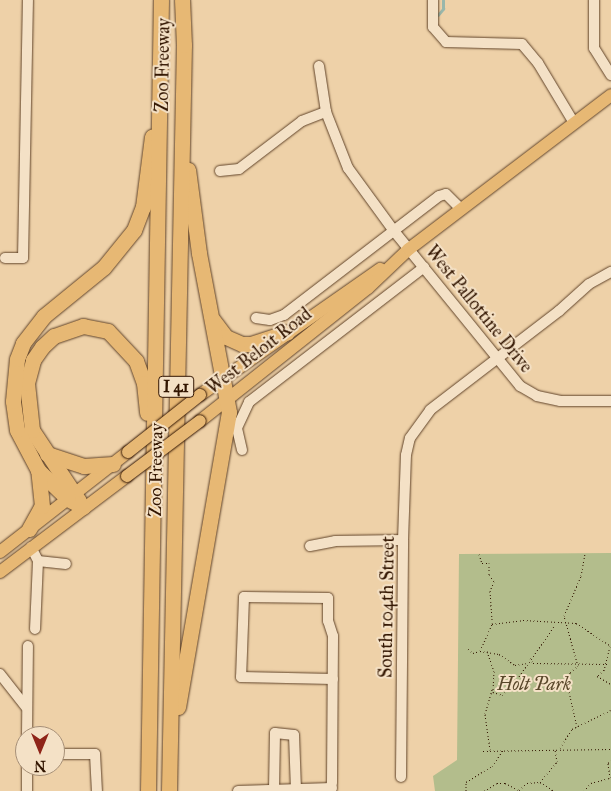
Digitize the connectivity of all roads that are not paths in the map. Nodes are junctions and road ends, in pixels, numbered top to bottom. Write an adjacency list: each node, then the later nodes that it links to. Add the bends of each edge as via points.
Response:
1 (28, 0): 17 (street, via 23,258)
2 (161, 0): 6 (highway, Zoo Freeway / I 41)
3 (182, 0): 11 (highway, Zoo Freeway / I 41)
4 (433, 0): 12 (street, via 433,27 446,42 522,44 538,62)
5 (594, 0): 8 (street, via 594,48)
6 (162, 64): 31 (highway, via 143,207 134,230 104,267 44,316 23,343 17,359 13,401 17,430); 32 (highway, Zoo Freeway / I 41)
7 (319, 66): 10 (street, West Pallottine Drive)
8 (611, 75)
9 (611, 95): 12 (main road, West Beloit Road)
10 (326, 112): 13 (street, via 302,121 239,169); 15 (street, West Pallottine Drive, via 348,168)
11 (181, 117): 21 (highway, via 198,253); 50 (highway, Zoo Freeway / I 41)
12 (574, 123): 14 (main road, West Beloit Road)
13 (220, 171)
14 (461, 209): 15 (street, via 446,194); 16 (main road, West Beloit Road)
15 (394, 231): 16 (street, West Pallottine Drive); 22 (street, via 284,315 270,320)
16 (409, 249): 18 (main road, West Beloit Road); 19 (street, West Pallottine Drive)
17 (5, 258)
18 (393, 262): 23 (main road, West Beloit Road); 26 (main road, West Beloit Road, via 368,288)
19 (424, 268): 24 (street, West Pallottine Drive); 28 (street, via 249,402 237,428)
20 (611, 272): 24 (street, via 589,284)
21 (210, 316): 23 (highway, via 226,337 242,344); 25 (highway)
22 (256, 318)
23 (287, 332): 25 (main road, West Beloit Road)
24 (498, 359): 27 (street, West Pallottine Drive, via 520,386 537,396 560,401); 36 (street, South 104th Street, via 427,412 410,438 406,455)
25 (223, 377): 26 (highway); 30 (main road, West Beloit Road, bridge)
26 (227, 399): 34 (main road, West Beloit Road, bridge); 50 (highway, via 229,412 186,652)
27 (611, 401)
28 (242, 450)
29 (48, 454): 30 (highway, via 84,466); 32 (highway, via 32,430 27,409 27,383 33,360 54,336 83,326 108,331 136,361 144,383); 33 (highway)
30 (113, 464): 33 (main road, West Beloit Road)
31 (38, 470): 33 (highway); 35 (highway, via 42,506)
32 (154, 472): 58 (highway, Zoo Freeway / I 41)
33 (71, 496): 34 (highway); 35 (main road, West Beloit Road)
34 (83, 507): 38 (main road, West Beloit Road)
35 (30, 529): 39 (main road, West Beloit Road)
36 (403, 540): 37 (street, via 335,541); 52 (street, South 104th Street)
37 (310, 546)
38 (31, 547): 40 (street); 42 (main road, West Beloit Road)
39 (0, 552)
40 (38, 561): 41 (street); 43 (street)
41 (66, 564)
42 (0, 572)
43 (35, 629)
44 (28, 646): 47 (street)
45 (0, 674): 47 (street)
46 (333, 679): 46 (street, via 333,636 328,622 328,598 244,597 241,677); 53 (street)
47 (26, 707): 48 (street)
48 (27, 726)
49 (65, 754): 57 (street, via 94,754)
50 (169, 774): 59 (highway, Zoo Freeway / I 41)
51 (27, 776): 56 (street)
52 (401, 777)
53 (332, 787): 54 (street)
54 (296, 789): 55 (street); 55 (street, via 294,735 275,733 272,738)
55 (274, 790): 60 (street)
56 (27, 791)
57 (97, 791)
58 (148, 791)
59 (168, 791)
60 (238, 791)

